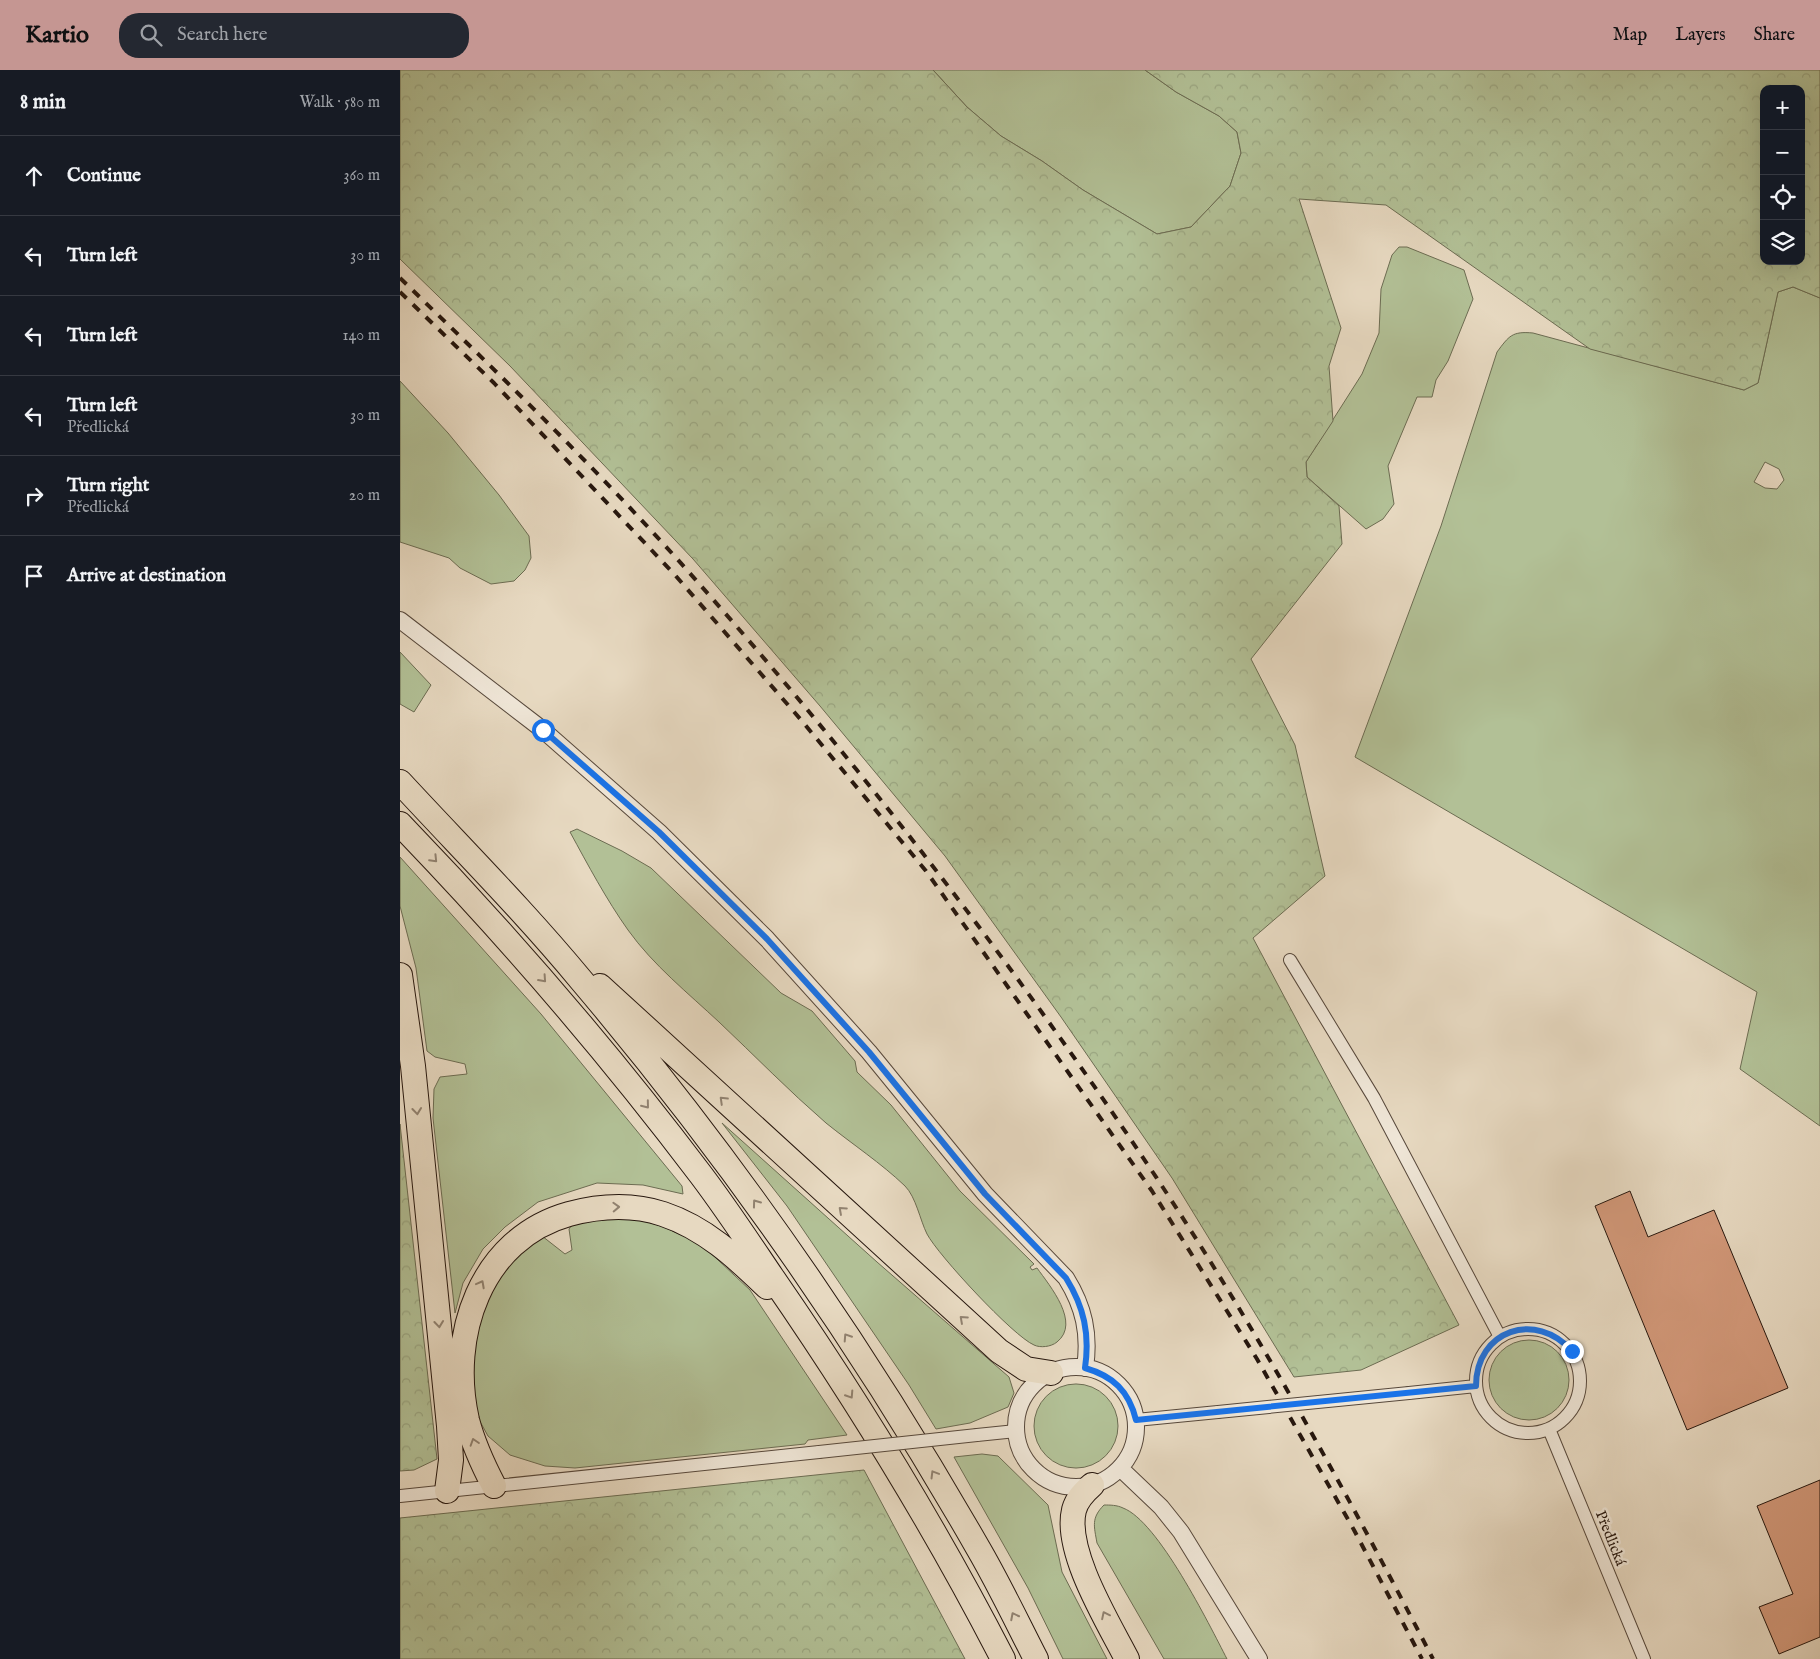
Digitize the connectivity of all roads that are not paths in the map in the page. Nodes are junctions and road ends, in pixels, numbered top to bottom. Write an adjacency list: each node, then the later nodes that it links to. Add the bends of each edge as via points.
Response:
1 (400, 620): 9 (street, via 543,730 659,832 767,939 869,1052 985,1194 1066,1278 1086,1325)
2 (400, 782): 4 (highway)
3 (400, 824): 7 (highway, one-way to 7, via 556,994 702,1176)
4 (537, 930): 10 (highway, one-way to 4, via 1026,1368 999,1351); 21 (highway, one-way to 4, via 979,1549 894,1409 782,1238 582,980)
5 (1290, 960): 8 (street, via 1374,1098)
6 (400, 975): 18 (highway, one-way to 18, via 413,1066 449,1426 451,1460)
7 (805, 1324): 17 (highway, one-way to 7, via 482,1464 468,1420 461,1367 465,1334 476,1294 494,1264 507,1249 538,1227 558,1217 600,1208 662,1213 702,1232 725,1248); 20 (highway, one-way to 20, via 958,1571)
8 (1500, 1337): 11 (street, via 1481,1358); 13 (street, via 1521,1329 1533,1329 1555,1336 1572,1351 1580,1373 1579,1396 1568,1416)
9 (1085, 1368): 10 (street, via 1067,1368); 12 (street, via 1109,1377 1119,1385 1133,1407)
10 (1051, 1373): 14 (street, via 1024,1397 1017,1414)
11 (1476, 1386): 12 (street, bridge); 13 (street, via 1478,1397 1489,1415 1506,1428 1528,1433)
12 (1136, 1420): 15 (street, via 1135,1441)
13 (1549, 1429): 24 (street, Předlická)
14 (1016, 1432): 16 (street, via 1022,1454 1046,1480 1068,1487); 17 (street, bridge)
15 (1120, 1468): 16 (street); 23 (street, via 1161,1507 1181,1532)
16 (1092, 1485): 22 (highway, one-way to 16, via 1085,1574 1075,1542 1074,1509 1082,1494)
17 (494, 1486): 18 (street)
18 (448, 1491): 19 (street)
19 (400, 1496)
20 (1003, 1659)
21 (1036, 1659)
22 (1126, 1659)
23 (1259, 1659)
24 (1644, 1659)

